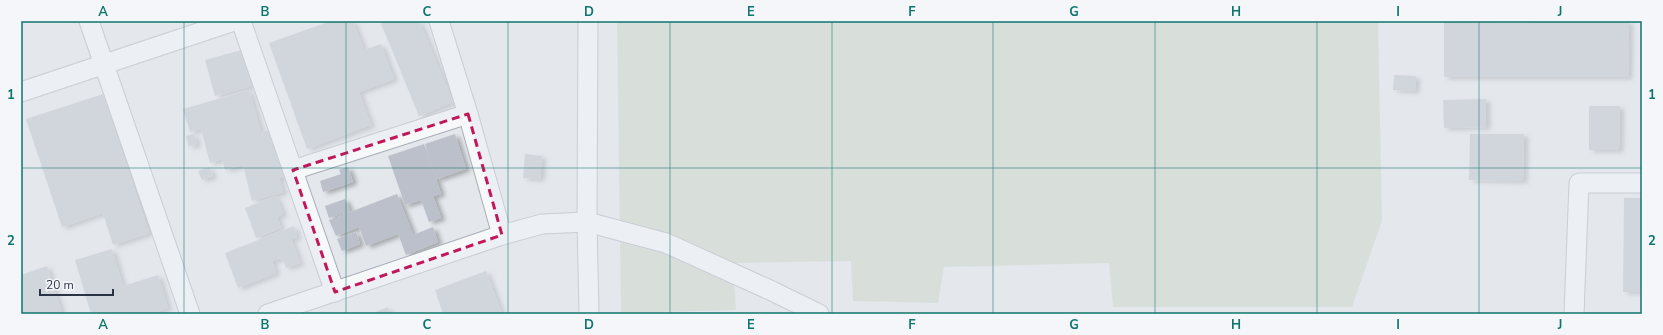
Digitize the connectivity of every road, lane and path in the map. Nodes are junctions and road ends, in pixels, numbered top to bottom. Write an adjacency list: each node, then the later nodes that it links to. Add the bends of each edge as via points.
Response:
1 (89, 21): 6 (street)
2 (234, 21): 6 (street)
3 (241, 21): 9 (street)
4 (439, 21): 8 (street)
5 (588, 21): 11 (street)
6 (104, 65): 7 (street); 14 (street)
7 (21, 92)
8 (468, 114): 9 (street); 12 (street)
9 (293, 170): 13 (street)
10 (1642, 183): 18 (street, via 1579,183)
11 (587, 222): 12 (street, via 542,224); 16 (street); 17 (street, via 666,243)
12 (502, 235): 13 (street)
13 (335, 292): 15 (street)
14 (190, 314)
15 (268, 314)
16 (589, 314)
17 (819, 314)
18 (1574, 314)

